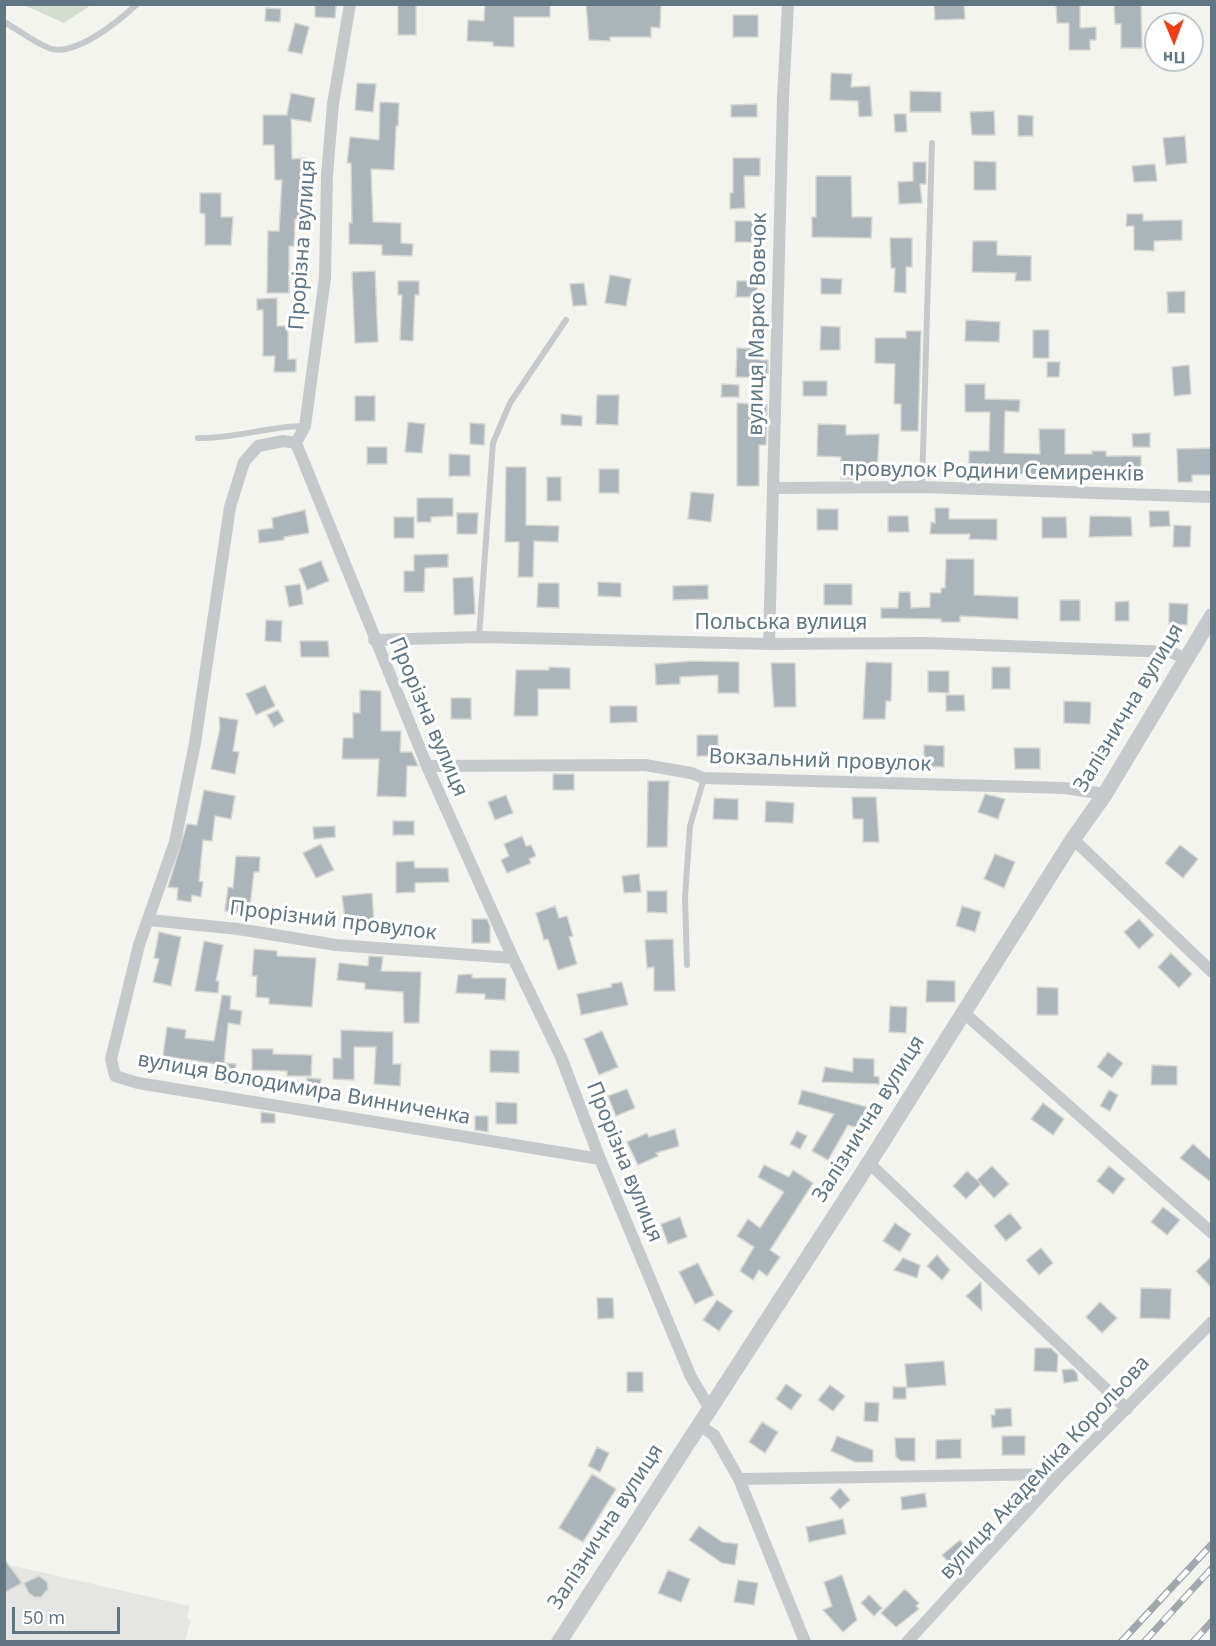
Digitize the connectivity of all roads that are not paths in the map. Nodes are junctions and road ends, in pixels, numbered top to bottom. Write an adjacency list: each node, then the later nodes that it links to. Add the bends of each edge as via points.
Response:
1 (137, 4): 4 (lane, via 118,22 66,50 50,48)
2 (350, 4): 7 (street, Прорізна вулиця, via 333,104 325,278)
3 (788, 4): 11 (street, вулиця Марко Вовчок)
4 (4, 22)
5 (932, 143): 10 (lane)
6 (566, 320): 14 (lane, via 510,403 493,443)
7 (305, 426): 8 (lane, via 279,426 220,439); 9 (street, Прорізна вулиця)
8 (198, 438)
9 (296, 443): 15 (street, Прорізна вулиця); 22 (street, вулиця Володимира Винниченка, via 283,441 258,446 244,462 230,507 195,743 175,842)
10 (922, 487): 11 (street, провулок Родини Семиренків); 12 (street, провулок Родини Семиренків)
11 (774, 488): 16 (street, вулиця Марко Вовчок)
12 (1212, 497)
13 (1212, 616): 17 (street, Залізнична вулиця)
14 (479, 637): 15 (street, Польська вулиця); 16 (street, Польська вулиця)
15 (374, 640): 18 (street, Прорізна вулиця)
16 (769, 644): 17 (street, Польська вулиця, via 926,643 1171,652)
17 (1186, 659): 20 (street, Залізнична вулиця)
18 (427, 766): 19 (street, Вокзальний провулок, via 645,765); 23 (street, Прорізна вулиця)
19 (704, 778): 20 (street, Вокзальний провулок, via 1054,788); 24 (lane, via 690,826 685,897)
20 (1105, 794): 21 (street, Залізнична вулиця)
21 (1073, 838): 25 (street); 26 (street, Залізнична вулиця)
22 (149, 920): 23 (street, Прорізний провулок, via 336,945); 27 (street, вулиця Володимира Винниченка, via 139,945 111,1059 115,1076 138,1083)
23 (513, 958): 27 (street, Прорізна вулиця, via 561,1057)
24 (687, 965)
25 (1212, 972)
26 (963, 1012): 28 (street, Залізнична вулиця); 29 (street)
27 (600, 1159): 31 (street, Прорізна вулиця, via 691,1377)
28 (869, 1163): 31 (street, Залізнична вулиця); 32 (street)
29 (1212, 1233)
30 (1212, 1322): 32 (street, вулиця Академіка Корольова)
31 (710, 1408): 33 (street, Залізнична вулиця)
32 (1127, 1409): 34 (street, вулиця Академіка Корольова)
33 (699, 1425): 35 (street, via 714,1435); 36 (street, Залізнична вулиця)
34 (1061, 1474): 35 (street); 38 (street, вулиця Академіка Корольова)
35 (739, 1479): 37 (street)
36 (559, 1641)
37 (805, 1641)
38 (907, 1641)

